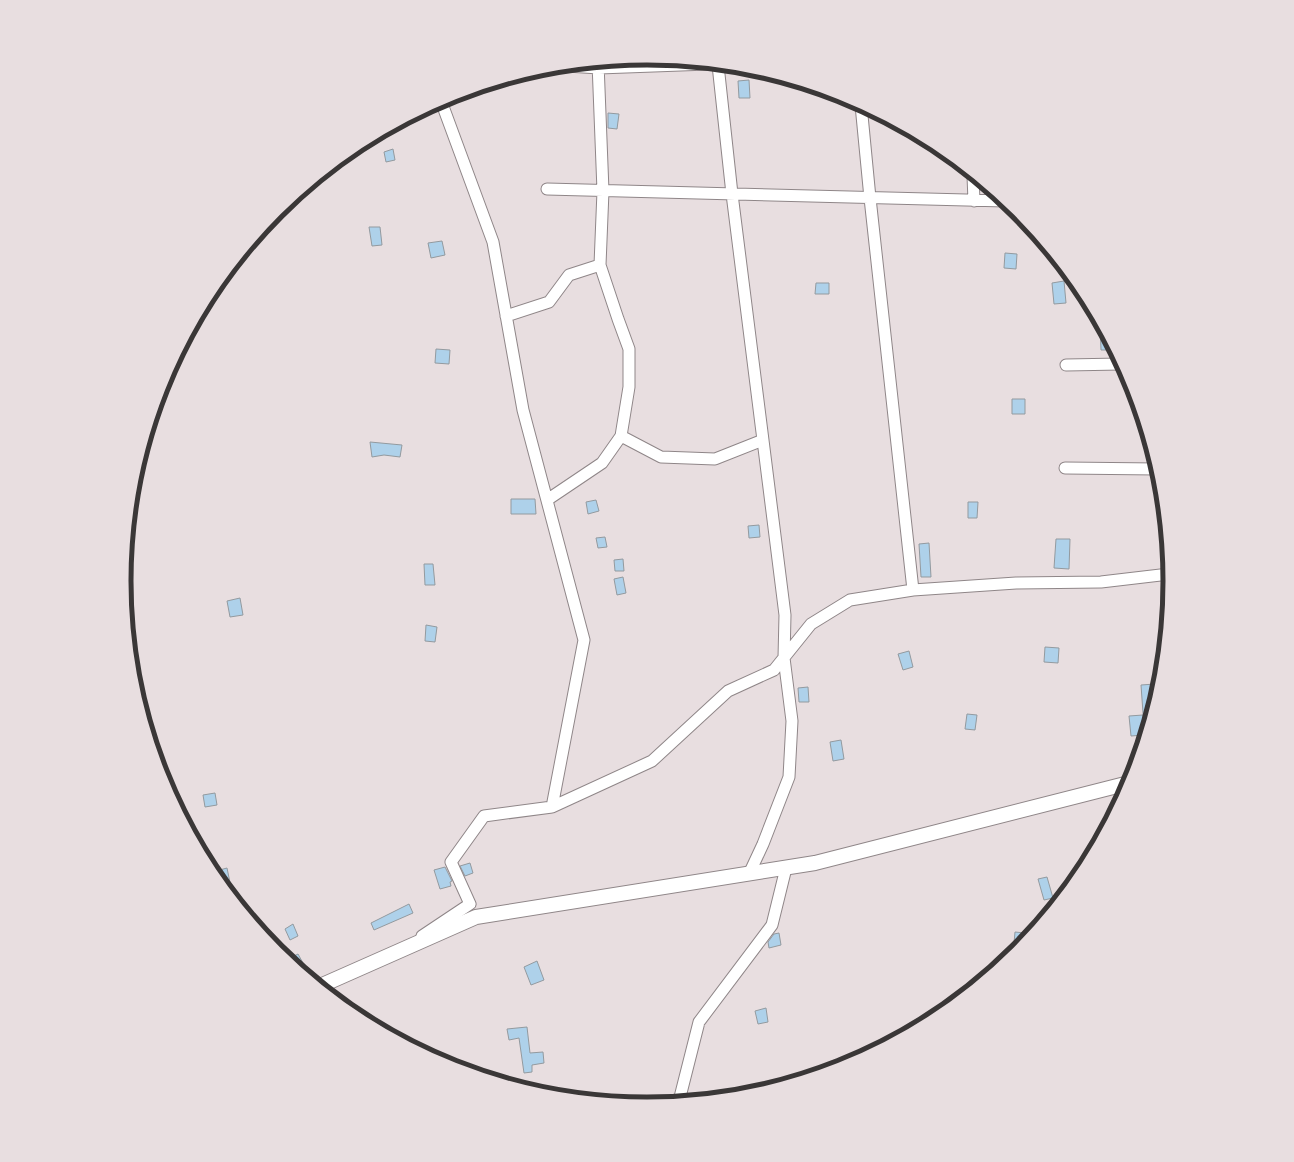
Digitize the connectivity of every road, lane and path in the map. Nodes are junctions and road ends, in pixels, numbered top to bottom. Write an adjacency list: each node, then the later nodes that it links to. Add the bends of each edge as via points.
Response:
1 (598, 67): 7 (street)
2 (719, 70): 8 (street)
3 (443, 107): 13 (street, via 493,242)
4 (862, 112): 9 (street)
5 (974, 182): 10 (street)
6 (547, 189): 7 (street)
7 (603, 191): 8 (street); 12 (street)
8 (732, 194): 9 (street); 17 (street)
9 (870, 198): 10 (street); 22 (street)
10 (974, 201): 11 (street)
11 (996, 202)
12 (600, 265): 13 (street, via 569,275 549,302); 16 (street, via 629,349 629,387)
13 (506, 316): 20 (street, via 523,410)
14 (1115, 364): 15 (street)
15 (1066, 365)
16 (621, 436): 17 (street, via 661,457 715,459); 20 (street, via 602,463)
17 (763, 440): 23 (street, via 785,615)
18 (1065, 468): 19 (street)
19 (1150, 469)
20 (546, 500): 25 (street, via 584,640)
21 (1163, 575): 22 (street, via 1101,582 1016,583)
22 (913, 590): 23 (street, via 850,600 811,624)
23 (784, 658): 25 (street, via 774,670 728,691 652,761); 27 (street, via 792,721 790,777)
24 (1121, 785): 26 (street, via 823,861)
25 (552, 807): 28 (street, via 484,816 451,862 470,904)
26 (786, 868): 27 (street); 30 (street, via 772,925 699,1022)
27 (749, 874): 28 (street, via 476,917)
28 (403, 949): 29 (street)
29 (325, 984)
30 (680, 1096)

